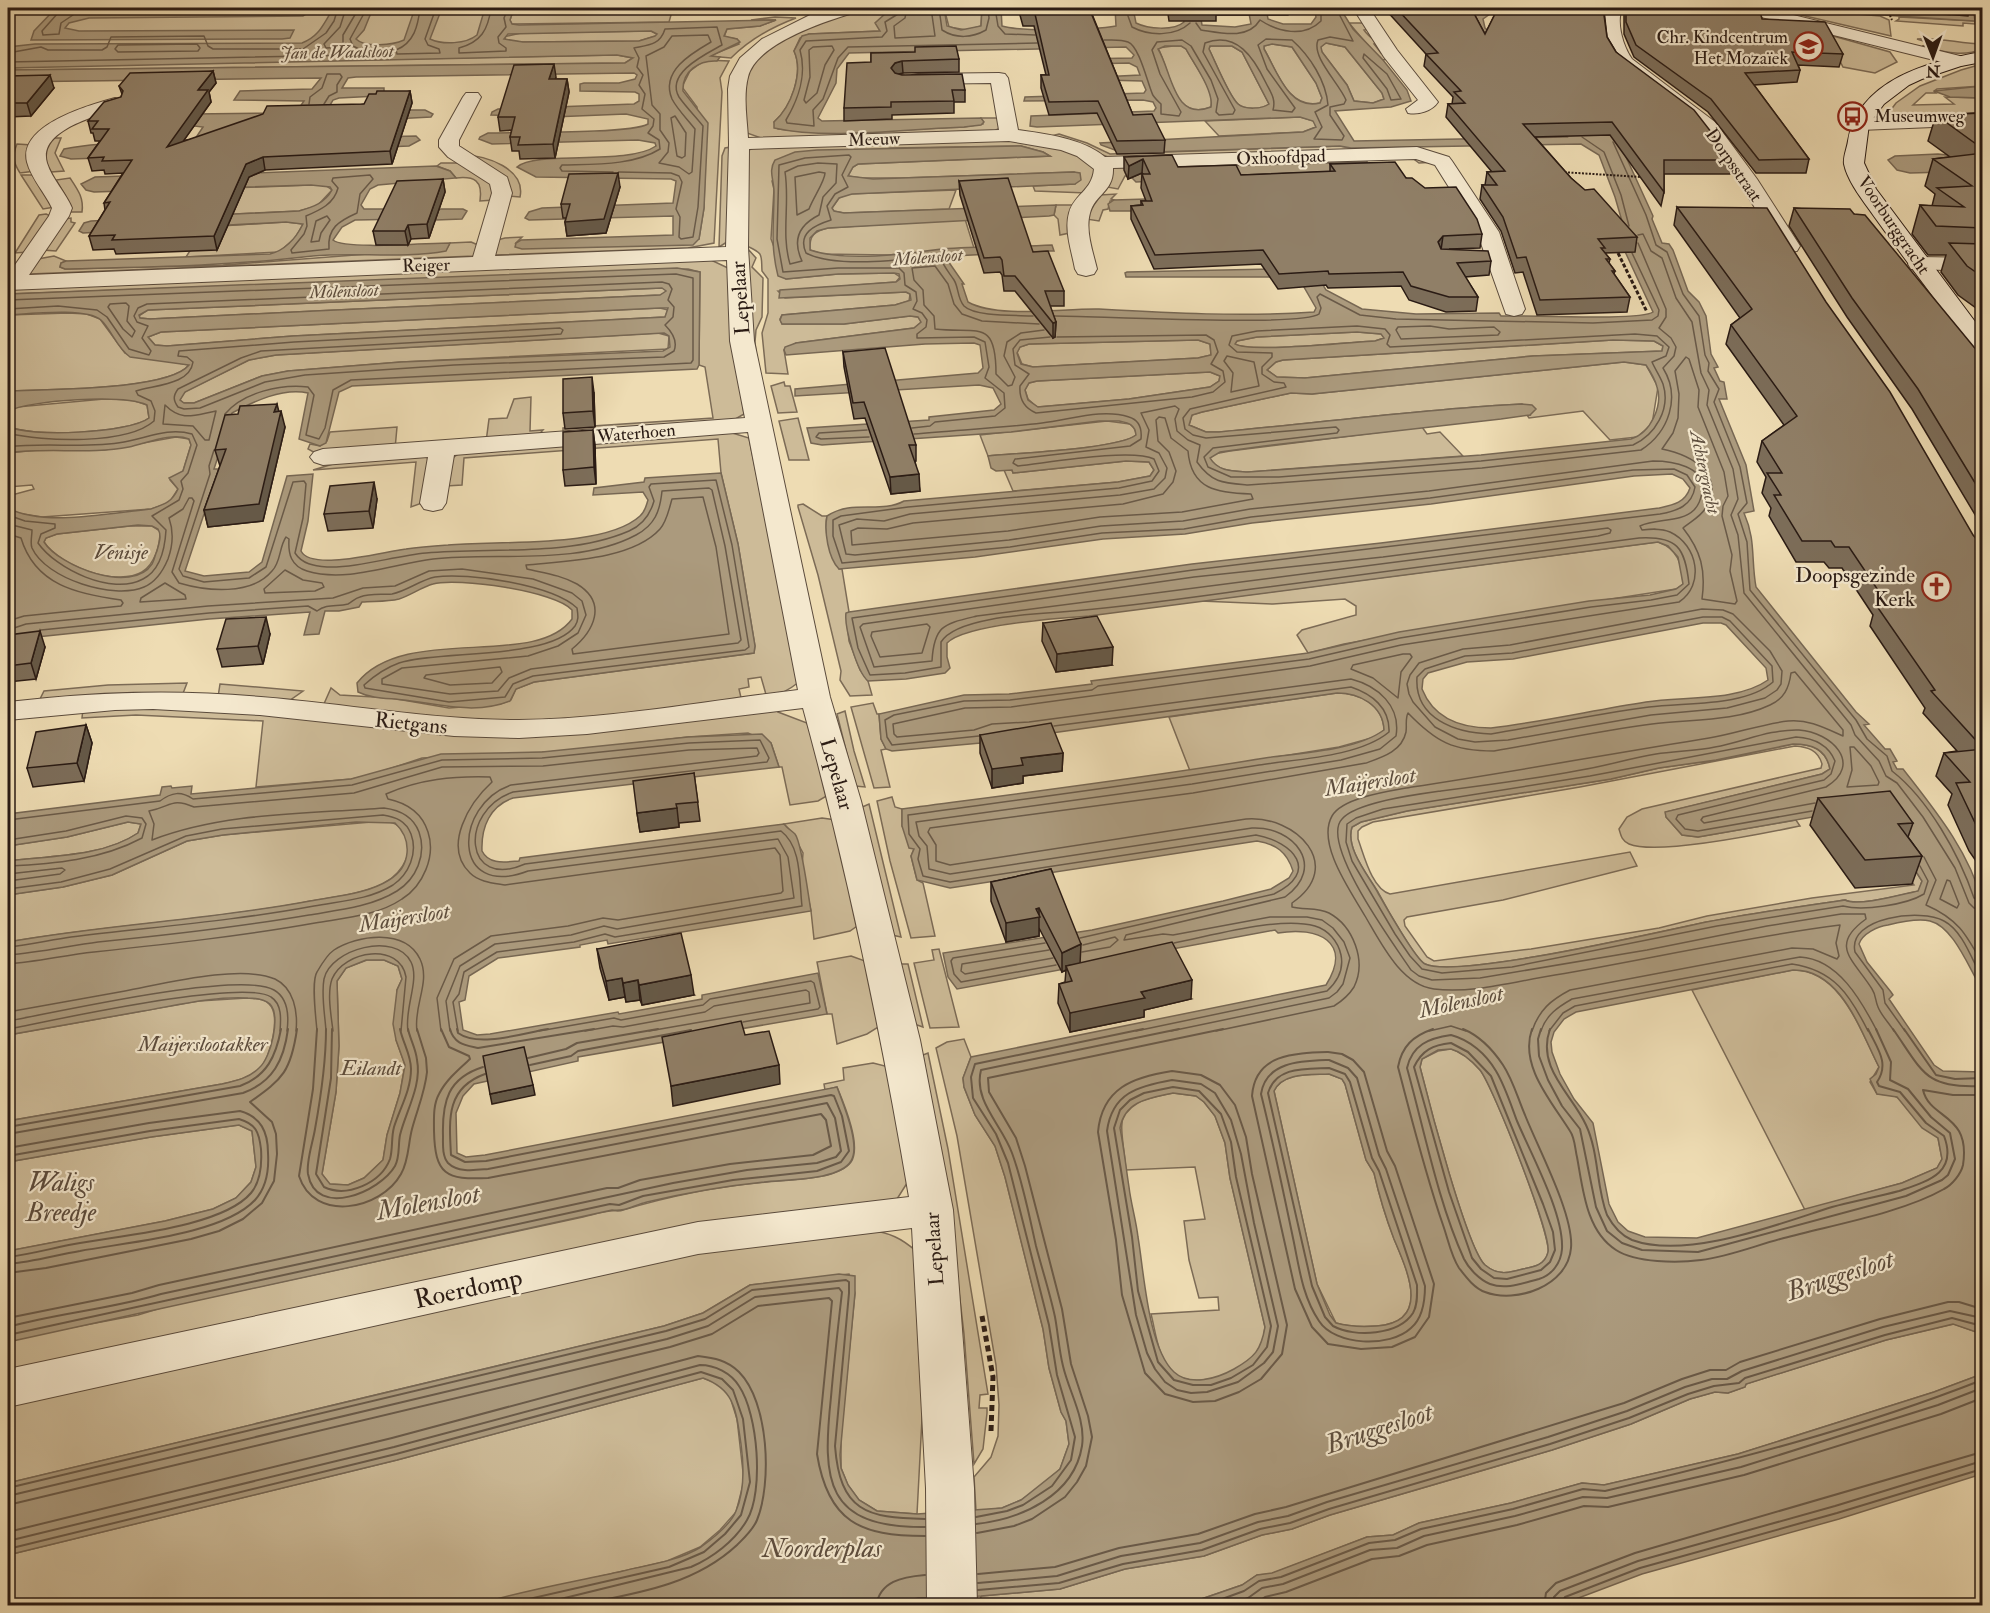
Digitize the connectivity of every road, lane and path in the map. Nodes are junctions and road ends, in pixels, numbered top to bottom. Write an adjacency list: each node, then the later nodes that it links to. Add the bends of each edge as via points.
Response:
1 (850, 8): 17 (street, Lepelaar, via 795,28 768,43 746,62 736,89)
2 (1361, 8): 13 (street)
3 (1614, 8): 25 (street, Dorpsstraat, via 1611,15 1616,49 1625,63 1708,126 1747,179)
4 (1747, 8): 6 (street)
5 (1887, 9): 7 (path)
6 (1778, 11): 9 (street)
7 (1889, 17)
8 (1983, 57): 9 (street, Voorburggracht)
9 (1958, 62): 15 (street, Voorburggracht, via 1903,81 1877,100)
10 (903, 80): 16 (street, via 1004,71)
11 (472, 97): 26 (street, via 448,140 455,153 500,181 502,193)
12 (114, 104): 30 (street, via 54,128 39,141 34,153 62,208)
13 (1422, 106)
14 (1983, 119): 15 (street)
15 (1860, 124): 27 (street, Voorburggracht, via 1854,163 1866,189)
16 (1009, 135): 17 (street, Meeuw); 18 (street, Meeuw, via 1054,142 1080,150)
17 (740, 144): 22 (street, Lepelaar)
18 (1100, 163): 24 (street, Oxhoofdpad, via 1428,154 1442,161 1453,177 1488,232); 29 (street, via 1104,179 1079,213)
19 (1558, 172): 20 (path)
20 (1641, 177)
21 (1612, 238): 32 (path)
22 (737, 253): 26 (street, Reiger); 34 (street, Lepelaar, via 742,340)
23 (1472, 256): 24 (street)
24 (1496, 256): 31 (street, Oxhoofdpad)
25 (1798, 261)
26 (482, 262): 30 (street, Reiger)
27 (1919, 264): 28 (street); 33 (street, Voorburggracht)
28 (1983, 265)
29 (1086, 269)
30 (11, 282)
31 (1514, 309)
32 (1647, 312)
33 (1983, 346)
34 (759, 424): 35 (street, Waterhoen); 38 (street, Lepelaar)
35 (442, 449): 36 (street, Waterhoen); 37 (street)
36 (322, 458)
37 (433, 503)
38 (815, 697): 39 (street, Rietgans, via 587,725 519,729 454,727 260,706 153,700); 40 (street, Lepelaar, via 845,801 898,1029)
39 (8, 711)
40 (932, 1210): 41 (street, Roerdomp, via 698,1238); 42 (street, Lepelaar, via 950,1488)
41 (8, 1388)
42 (952, 1605)

